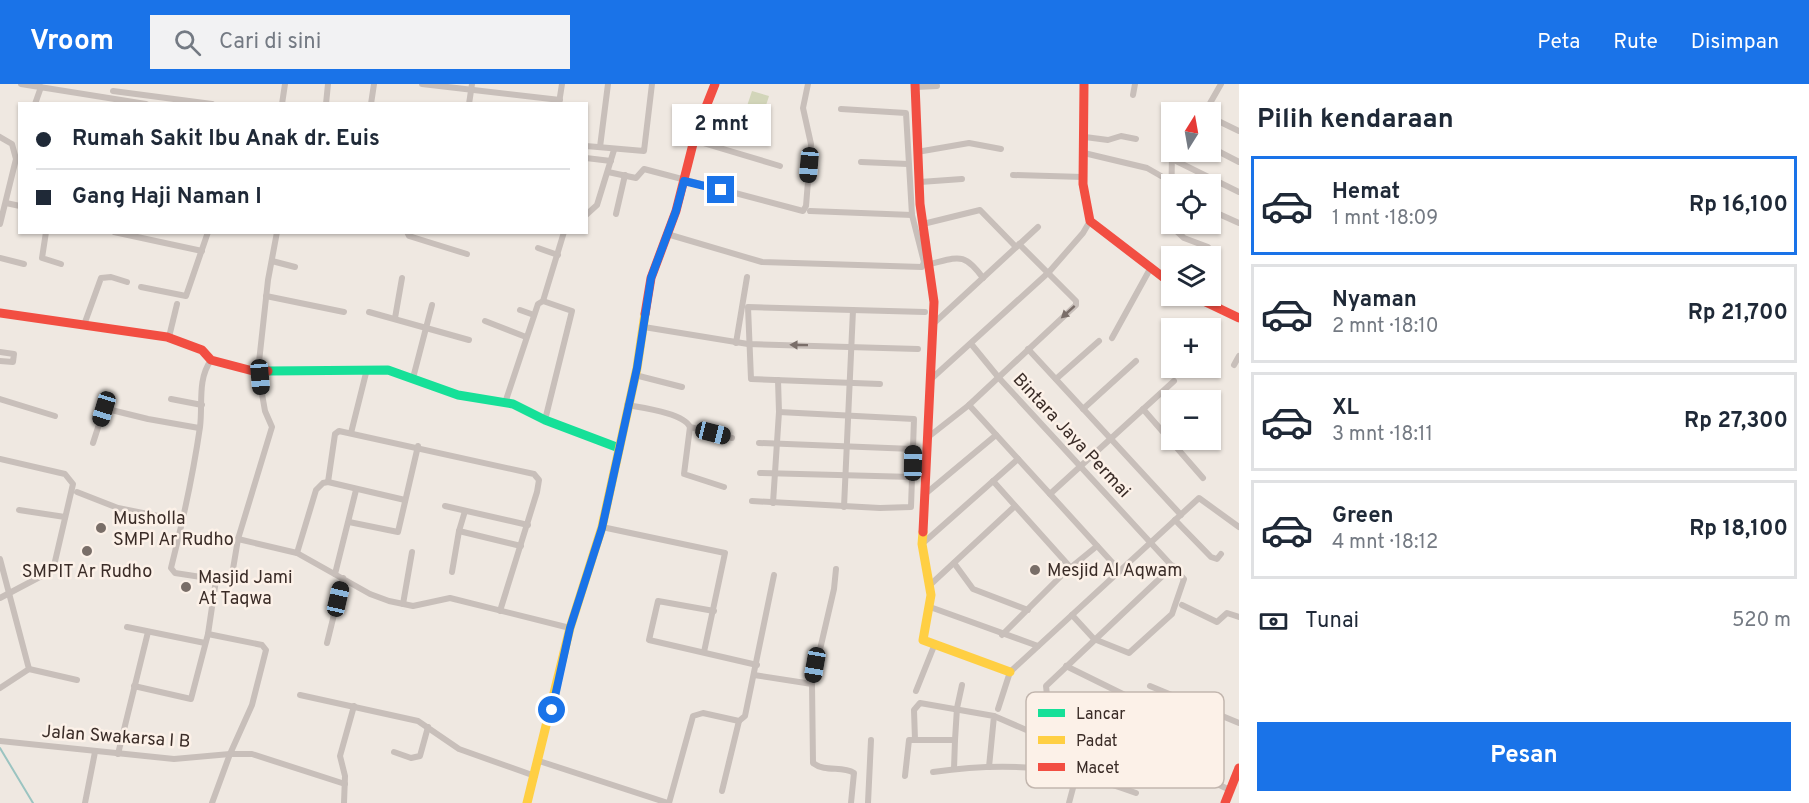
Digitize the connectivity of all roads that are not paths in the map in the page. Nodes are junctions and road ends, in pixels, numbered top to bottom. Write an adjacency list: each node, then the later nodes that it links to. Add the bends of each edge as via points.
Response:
1 (24, 84): 16 (street)
2 (285, 84): 23 (street)
3 (328, 84): 24 (street)
4 (374, 84): 25 (street)
5 (422, 84): 17 (street)
6 (562, 84): 27 (street)
7 (608, 84): 37 (street)
8 (652, 84): 39 (street, via 645,149)
9 (715, 84): 35 (street)
10 (808, 84): 56 (street, via 803,108 811,144 804,210)
11 (1084, 84): 33 (street)
12 (1135, 84): 19 (street)
13 (1221, 84): 28 (street)
14 (915, 85): 15 (street); 40 (street)
15 (937, 86)
16 (40, 87): 20 (street); 21 (street)
17 (471, 87): 26 (street); 27 (street)
18 (113, 91): 22 (street)
19 (1133, 95)
20 (36, 102)
21 (135, 102)
22 (197, 102)
23 (282, 102)
24 (326, 102)
25 (371, 102)
26 (469, 102)
27 (560, 102)
28 (1211, 102)
29 (841, 109): 48 (street, via 906,113)
30 (1221, 122): 31 (street)
31 (1239, 131)
32 (0, 137): 59 (street, via 16,150)
33 (1085, 137): 34 (street); 41 (street)
34 (1136, 139)
35 (693, 140): 49 (street); 56 (street)
36 (588, 146): 37 (street)
37 (600, 147): 39 (street)
38 (1001, 149): 40 (street, via 969,143)
39 (614, 150): 44 (street)
40 (917, 152): 57 (street)
41 (1084, 153): 53 (street, via 1147,168); 54 (street)
42 (1221, 153): 47 (street)
43 (588, 158): 44 (street)
44 (612, 161): 50 (street)
45 (861, 162): 48 (street)
46 (1178, 162): 58 (street)
47 (1239, 162)
48 (908, 164): 64 (street)
49 (780, 166)
50 (608, 172): 51 (street); 62 (street, via 594,209)
51 (625, 175): 56 (street, via 636,178 644,169); 63 (street)
52 (1013, 175): 54 (street)
53 (1161, 176)
54 (1083, 177): 66 (street)
55 (962, 179): 57 (street)
56 (684, 181): 77 (street)
57 (920, 182): 68 (street)
58 (1239, 192)
59 (6, 203): 60 (street); 67 (street)
60 (18, 206)
61 (810, 212): 64 (street)
62 (588, 214)
63 (616, 214)
64 (912, 215): 77 (street, via 922,267 762,262)
65 (1221, 215): 69 (street)
66 (1090, 221): 91 (street); 92 (street)
67 (0, 224)
68 (923, 224): 79 (street, via 980,210); 89 (street)
69 (1239, 224)
70 (1038, 227): 79 (street)
71 (46, 234): 88 (street, via 42,258)
72 (123, 234): 82 (street)
73 (207, 234): 82 (street)
74 (277, 234): 86 (street)
75 (408, 234): 83 (street)
76 (563, 234): 84 (street)
77 (667, 234): 117 (street, via 651,278)
78 (1181, 234): 80 (street)
79 (1018, 246): 92 (street); 96 (street)
80 (1206, 246)
81 (538, 249): 84 (street)
82 (202, 251): 98 (street, via 186,296)
83 (467, 254)
84 (558, 255): 100 (street)
85 (0, 258): 87 (street)
86 (272, 261): 90 (street); 99 (street)
87 (24, 264)
88 (61, 264)
89 (930, 264): 96 (street, via 964,258); 114 (street)
90 (295, 267)
91 (1150, 269): 93 (street); 120 (street)
92 (1049, 272): 125 (street); 128 (street, Bintara Jaya Permai, one-way to 128, via 1076,305)
93 (1161, 276)
94 (747, 277): 123 (street)
95 (402, 278): 111 (street)
96 (983, 278): 114 (street)
97 (127, 282): 115 (street, via 101,278)
98 (141, 287)
99 (266, 296): 106 (street); 136 (street)
100 (543, 301): 110 (street); 158 (street, via 572,311)
101 (177, 304): 119 (street)
102 (432, 305): 116 (street)
103 (1214, 306): 112 (street)
104 (520, 310): 110 (street)
105 (853, 310): 108 (street); 124 (street, via 750,306); 126 (street)
106 (344, 312)
107 (369, 312): 111 (street)
108 (925, 312)
109 (0, 313): 115 (street)
110 (534, 315): 118 (street)
111 (395, 318): 116 (street)
112 (1239, 318)
113 (485, 321): 118 (street)
114 (932, 324): 142 (street)
115 (84, 325): 119 (street)
116 (427, 327): 121 (street); 138 (street)
117 (644, 327): 123 (street); 137 (street)
118 (526, 337): 149 (street)
119 (169, 338): 131 (street, via 202,350)
120 (1112, 338)
121 (469, 340)
122 (1099, 341): 140 (street)
123 (736, 343): 124 (street)
124 (748, 344): 126 (street, one-way to 124); 141 (street, via 750,378)
125 (972, 345): 139 (street); 142 (street)
126 (851, 346): 127 (street); 144 (street)
127 (918, 349)
128 (1028, 350): 139 (street, Bintara Jaya Permai); 140 (street)
129 (0, 352): 132 (street, via 14,354 13,362)
130 (1239, 356): 134 (street)
131 (211, 360): 136 (street); 150 (street, via 202,375)
132 (0, 361)
133 (1136, 361): 153 (street)
134 (1234, 365)
135 (367, 369): 136 (street); 138 (street, via 378,368); 161 (street)
136 (258, 371): 204 (street, via 272,427)
137 (635, 375): 146 (street); 151 (street)
138 (413, 378): 149 (street, via 458,395)
139 (999, 378): 152 (street); 175 (street, Bintara Jaya Permai)
140 (1056, 379): 153 (street)
141 (778, 380): 144 (street); 155 (street)
142 (930, 380): 164 (street)
143 (1174, 381): 154 (street)
144 (849, 382): 145 (street); 157 (street)
145 (880, 384)
146 (682, 387)
147 (0, 399): 156 (street)
148 (171, 399): 150 (street)
149 (505, 403): 158 (street)
150 (202, 405): 160 (street)
151 (627, 405): 159 (street, via 669,414); 171 (street)
152 (969, 405): 162 (street); 164 (street)
153 (1083, 409): 165 (street)
154 (1143, 409): 165 (street); 180 (street)
155 (779, 412): 157 (street); 168 (street)
156 (55, 416)
157 (848, 416): 170 (street); 172 (street, via 914,419)
158 (545, 420): 171 (street)
159 (690, 427): 163 (street); 183 (street, via 684,474)
160 (200, 428): 166 (street, via 101,408); 198 (street)
161 (351, 434): 169 (street); 182 (street, via 336,432)
162 (996, 435): 174 (street); 187 (street)
163 (732, 438)
164 (927, 438): 187 (street)
165 (1111, 439): 175 (street); 197 (street)
166 (93, 443)
167 (759, 443): 168 (street)
168 (777, 443): 170 (street); 177 (street)
169 (418, 446): 188 (street); 200 (street, via 534,474 539,480)
170 (847, 446): 172 (street); 178 (street)
171 (619, 448): 202 (street)
172 (913, 449): 179 (street)
173 (0, 459): 196 (street, via 69,476 73,484)
174 (1018, 459): 181 (street); 186 (street)
175 (1081, 466): 186 (street); 205 (street, Bintara Jaya Permai)
176 (760, 473): 177 (street)
177 (776, 474): 178 (street); 190 (street)
178 (844, 476): 179 (street); 193 (street)
179 (913, 477): 193 (street, via 910,507)
180 (1203, 478)
181 (993, 481): 192 (street); 206 (street)
182 (328, 482): 184 (street); 210 (street, via 318,486)
183 (724, 487)
184 (356, 490): 188 (street); 199 (street)
185 (77, 492): 198 (street, via 118,508)
186 (1050, 494): 208 (street)
187 (924, 495): 206 (street)
188 (405, 500): 199 (street, via 398,532)
189 (753, 501): 190 (street)
190 (773, 503): 193 (street)
191 (445, 506): 195 (street)
192 (1015, 506): 213 (street); 215 (street)
193 (844, 507)
194 (19, 510): 196 (street)
195 (465, 511): 200 (street); 203 (street)
196 (65, 517): 224 (street, via 56,563 48,574)
197 (1178, 518): 201 (street, via 1199,498); 205 (street); 211 (street, via 1210,557 1217,559)
198 (183, 521): 222 (street, via 171,570)
199 (349, 522): 219 (street)
200 (528, 525): 207 (street)
201 (1239, 527)
202 (602, 528): 231 (street, via 725,553); 235 (street)
203 (459, 531): 207 (street); 218 (street)
204 (238, 539): 210 (street); 222 (street, via 231,578)
205 (1150, 543): 214 (street, Bintara Jaya Permai); 217 (street)
206 (922, 544): 223 (street)
207 (521, 546): 230 (street)
208 (1097, 546): 215 (street); 217 (street)
209 (412, 552): 226 (street)
210 (297, 554): 219 (street)
211 (1221, 554)
212 (0, 559): 224 (street)
213 (954, 563): 223 (street); 229 (street, via 973,589)
214 (1173, 566): 239 (street); 239 (street, via 1184,579 1172,614 1132,652)
215 (1071, 568): 229 (street)
216 (836, 569): 251 (street)
217 (1120, 571): 232 (street)
218 (452, 572)
219 (335, 574): 221 (street)
220 (774, 575): 245 (street)
221 (343, 578): 226 (street, via 379,598); 241 (street)
222 (216, 580): 237 (street)
223 (930, 585): 228 (street)
224 (10, 594): 225 (street); 247 (street)
225 (0, 598)
226 (403, 604): 230 (street, via 422,605 450,598)
227 (1182, 604): 233 (street, via 1217,622 1227,613)
228 (930, 607): 238 (street); 242 (street, via 923,640)
229 (1028, 610): 238 (street)
230 (500, 611): 235 (street)
231 (714, 611): 244 (street); 244 (street, via 656,603 649,640)
232 (1072, 615): 239 (street); 243 (street)
233 (1239, 617)
234 (127, 627): 236 (street)
235 (570, 628): 278 (street)
236 (148, 632): 240 (street); 252 (street)
237 (208, 634): 240 (street); 277 (street, via 266,648 252,705)
238 (1002, 634): 243 (street)
239 (1094, 639): 246 (street)
240 (205, 643): 252 (street, via 191,699)
241 (327, 643)
242 (934, 646): 248 (street); 256 (street)
243 (1038, 646): 248 (street)
244 (704, 652): 245 (street)
245 (757, 665): 249 (street)
246 (1066, 666): 257 (street, via 1046,686); 258 (street)
247 (29, 669): 250 (street); 255 (street)
248 (1010, 672): 263 (street)
249 (754, 675): 251 (street); 266 (street, via 745,716)
250 (77, 680)
251 (812, 684): 298 (street, via 813,763 854,773)
252 (134, 686): 276 (street)
253 (962, 686): 262 (street)
254 (1150, 686): 259 (street)
255 (0, 688)
256 (916, 691)
257 (1047, 692)
258 (1115, 692)
259 (1164, 692)
260 (300, 695): 261 (street)
261 (354, 706): 268 (street, via 406,716); 286 (street, via 340,756)
262 (957, 708): 264 (street); 271 (street, via 915,705); 272 (street)
263 (998, 709)
264 (994, 716): 269 (street); 280 (street)
265 (1224, 717): 267 (street)
266 (739, 721): 291 (street); 297 (street, via 703,713 693,716)
267 (1239, 723)
268 (428, 727): 275 (street, via 420,756 411,758); 284 (street, via 459,749)
269 (1026, 729)
270 (871, 740): 299 (street)
271 (915, 740): 272 (street); 285 (street, via 907,741)
272 (955, 740): 282 (street)
273 (0, 741): 274 (street, Jalan Swakarsa I B)
274 (95, 752): 276 (street, Jalan Swakarsa I B); 293 (street)
275 (394, 752)
276 (118, 754): 277 (street, Jalan Swakarsa I B, via 178,759)
277 (230, 754): 286 (street, Jalan Swakarsa I B, via 261,756); 294 (street)
278 (539, 761): 284 (street); 297 (street)
279 (1026, 766): 280 (street)
280 (989, 767): 282 (street)
281 (1239, 768): 290 (street)
282 (954, 769): 283 (street)
283 (933, 772)
284 (535, 776): 296 (street)
285 (905, 776)
286 (345, 784): 295 (street)
287 (1224, 787): 290 (street)
288 (1074, 788): 300 (street)
289 (1117, 788): 292 (street)
290 (1230, 790): 301 (street)
291 (722, 791)
292 (1136, 794)
293 (85, 803)
294 (212, 803)
295 (344, 803)
296 (528, 803)
297 (668, 803)
298 (850, 803)
299 (868, 803)
300 (1069, 803)
301 (1225, 803)

